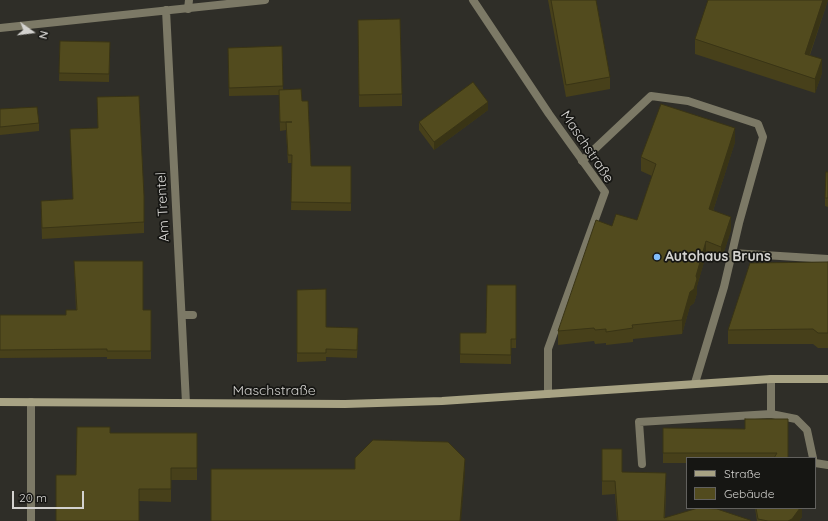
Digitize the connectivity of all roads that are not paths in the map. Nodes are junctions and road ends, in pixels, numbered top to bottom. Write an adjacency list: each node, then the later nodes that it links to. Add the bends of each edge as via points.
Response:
1 (189, 0): 4 (street)
2 (265, 0): 4 (street)
3 (474, 0): 7 (street, Maschstraße)
4 (188, 9): 5 (street)
5 (166, 10): 6 (street); 10 (street, Am Trentel)
6 (0, 28)
7 (582, 161): 8 (street, via 651,96 688,101 758,124 763,136); 15 (street, Maschstraße, via 604,192 548,349)
8 (732, 253): 9 (street); 14 (street)
9 (828, 259)
10 (182, 315): 11 (street); 18 (street, Am Trentel)
11 (193, 315)
12 (771, 379): 13 (main road, Maschstraße); 14 (main road, Maschstraße); 19 (street)
13 (828, 379)
14 (695, 383): 15 (main road, Maschstraße)
15 (548, 394): 18 (main road, Maschstraße, via 346,404)
16 (0, 402): 17 (main road, Maschstraße)
17 (31, 402): 18 (main road, Maschstraße); 24 (street)
18 (186, 403)
19 (771, 414): 20 (street, via 796,419 807,430); 21 (street, via 639,422)
20 (813, 457)
21 (642, 464)
22 (816, 464): 23 (street)
23 (828, 465)
24 (31, 521)

